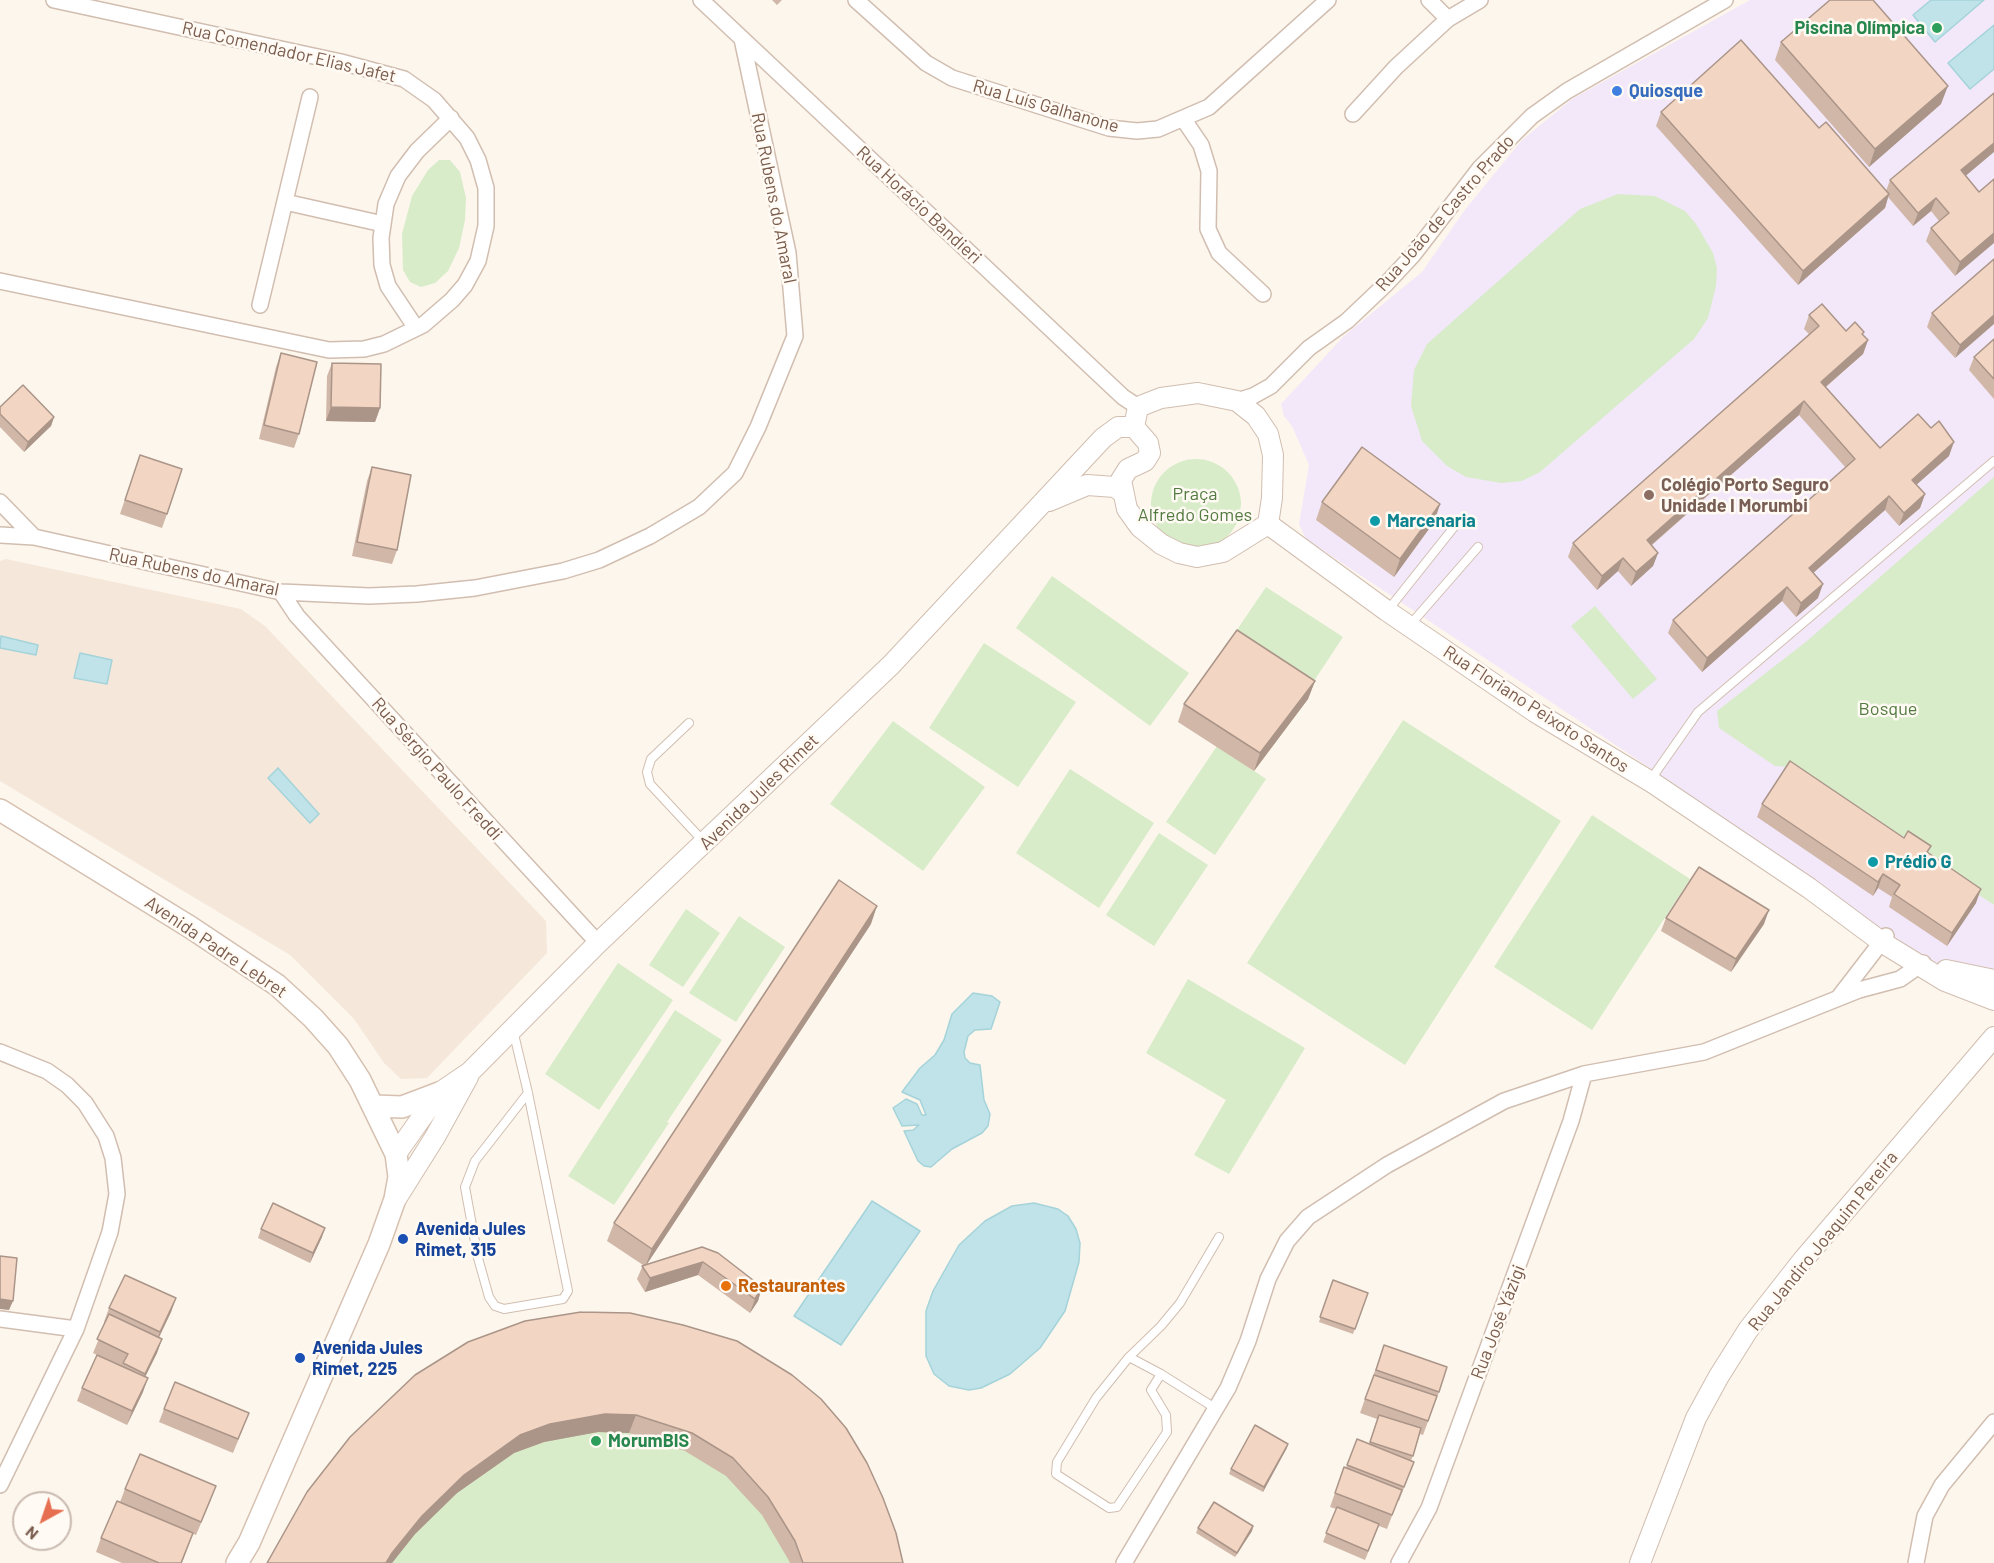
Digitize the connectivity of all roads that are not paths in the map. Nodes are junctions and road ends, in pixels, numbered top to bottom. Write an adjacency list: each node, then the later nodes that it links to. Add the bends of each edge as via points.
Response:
1 (54, 0): 12 (street, Rua Comendador Elias Jafet, via 391,74 417,87)
2 (701, 0): 9 (street, Rua Horácio Bandieri)
3 (856, 0): 13 (street, Rua Luís Galhanone, via 926,63 952,78 1109,128 1158,129)
4 (1328, 0): 13 (street, Rua Luís Galhanone, via 1209,107)
5 (1429, 0): 8 (street)
6 (1480, 0): 8 (street)
7 (1725, 0): 20 (street, Rua João de Castro Prado, via 1567,91 1532,116 1480,168 1387,284 1347,321 1309,348 1271,386)
8 (1448, 19): 11 (street)
9 (742, 39): 21 (street, Rua Horácio Bandieri); 32 (street, Rua Rubens do Amaral, via 788,253 795,336 735,473 699,507 650,536 599,560 563,571 475,588 417,594 369,596)
10 (310, 97): 14 (street)
11 (1353, 114)
12 (451, 118): 15 (street, via 398,176 386,204); 19 (street, Rua Comendador Elias Jafet, via 478,160 486,188 486,226 478,261 465,285)
13 (1184, 120): 17 (street, via 1201,145 1209,171 1208,228 1219,253)
14 (285, 202): 15 (street); 18 (street)
15 (383, 224): 19 (street, via 382,265 388,286)
16 (0, 280): 19 (street, Rua Comendador Elias Jafet, via 328,350 364,349)
17 (1263, 294)
18 (260, 304)
19 (416, 328)
20 (1237, 401): 21 (street, via 1198,393 1161,398); 28 (street, via 1256,416 1268,434 1273,455)
21 (1138, 407): 22 (street)
22 (1134, 427): 24 (street, via 1148,443 1150,453 1145,461 1128,469 1121,480); 26 (street, Avenida Jules Rimet, via 1118,427 1103,438)
23 (1994, 460): 36 (lane, via 1698,712 1656,772)
24 (1122, 492): 26 (street, Avenida Jules Rimet, via 1115,487 1087,485); 28 (street, via 1127,509 1150,536 1179,553 1197,557 1223,552)
25 (0, 502): 30 (street)
26 (1041, 505): 38 (street, Avenida Jules Rimet, via 891,665)
27 (1458, 522): 33 (lane)
28 (1268, 524): 33 (street, Rua Floriano Peixoto Santos)
29 (0, 535): 30 (street, Rua Rubens do Amaral)
30 (34, 537): 32 (street, Rua Rubens do Amaral)
31 (1478, 547): 34 (lane)
32 (281, 591): 40 (street, Rua Sérgio Paulo Freddi, via 297,616)
33 (1387, 611): 34 (street, Rua Floriano Peixoto Santos)
34 (1409, 626): 36 (street, Rua Floriano Peixoto Santos, via 1535,712)
35 (689, 723): 38 (lane, via 651,759 647,772 650,784)
36 (1653, 783): 39 (street, Rua Floriano Peixoto Santos)
37 (0, 810): 52 (main road, Avenida Padre Lebret, via 277,985 338,1046)
38 (705, 843): 40 (street, Avenida Jules Rimet)
39 (1884, 940): 41 (street, Rua Floriano Peixoto Santos); 43 (street)
40 (598, 943): 45 (street, Avenida Jules Rimet)
41 (1921, 964): 42 (street, Rua Floriano Peixoto Santos); 43 (street, via 1900,979); 44 (street, Rua Floriano Peixoto Santos, via 1945,981)
42 (1994, 980)
43 (1837, 999): 49 (street, via 1704,1052)
44 (1994, 1000)
45 (513, 1029): 48 (street, Avenida Jules Rimet); 50 (lane)
46 (1994, 1037): 66 (street, Rua Jandiro Joaquim Pereira, via 1748,1330 1696,1418)
47 (0, 1052): 57 (street, via 47,1071 67,1084 106,1136 113,1158 117,1194 111,1232)
48 (470, 1072): 51 (street, Avenida Jules Rimet); 54 (street, Avenida Jules Rimet)
49 (1584, 1074): 60 (street, via 1504,1101 1442,1133 1308,1217 1287,1241 1268,1279 1248,1341); 65 (street, Rua José Yázigi, via 1559,1154 1430,1508)
50 (528, 1093): 50 (lane, via 568,1292 563,1299 504,1309 495,1306 489,1297 465,1187 475,1161)
51 (439, 1094): 52 (main road, via 402,1107); 53 (street, Avenida Jules Rimet)
52 (374, 1106): 53 (main road, Avenida Padre Lebret)
53 (396, 1154): 54 (main road, Avenida Padre Lebret, via 399,1177)
54 (395, 1199): 63 (main road, Avenida Jules Rimet, via 361,1287)
55 (1219, 1237): 58 (lane, via 1180,1303)
56 (0, 1319): 57 (street)
57 (76, 1329): 62 (street)
58 (1129, 1357): 59 (lane); 59 (lane, via 1096,1398 1055,1467 1059,1476 1109,1508 1121,1502 1167,1432 1167,1415 1151,1390)
59 (1161, 1374): 60 (lane)
60 (1215, 1408): 64 (street)
61 (1994, 1422): 67 (street, via 1941,1485 1925,1516)
62 (0, 1485)
63 (237, 1563)
64 (1124, 1563)
65 (1399, 1563)
66 (1640, 1563)
67 (1916, 1563)

